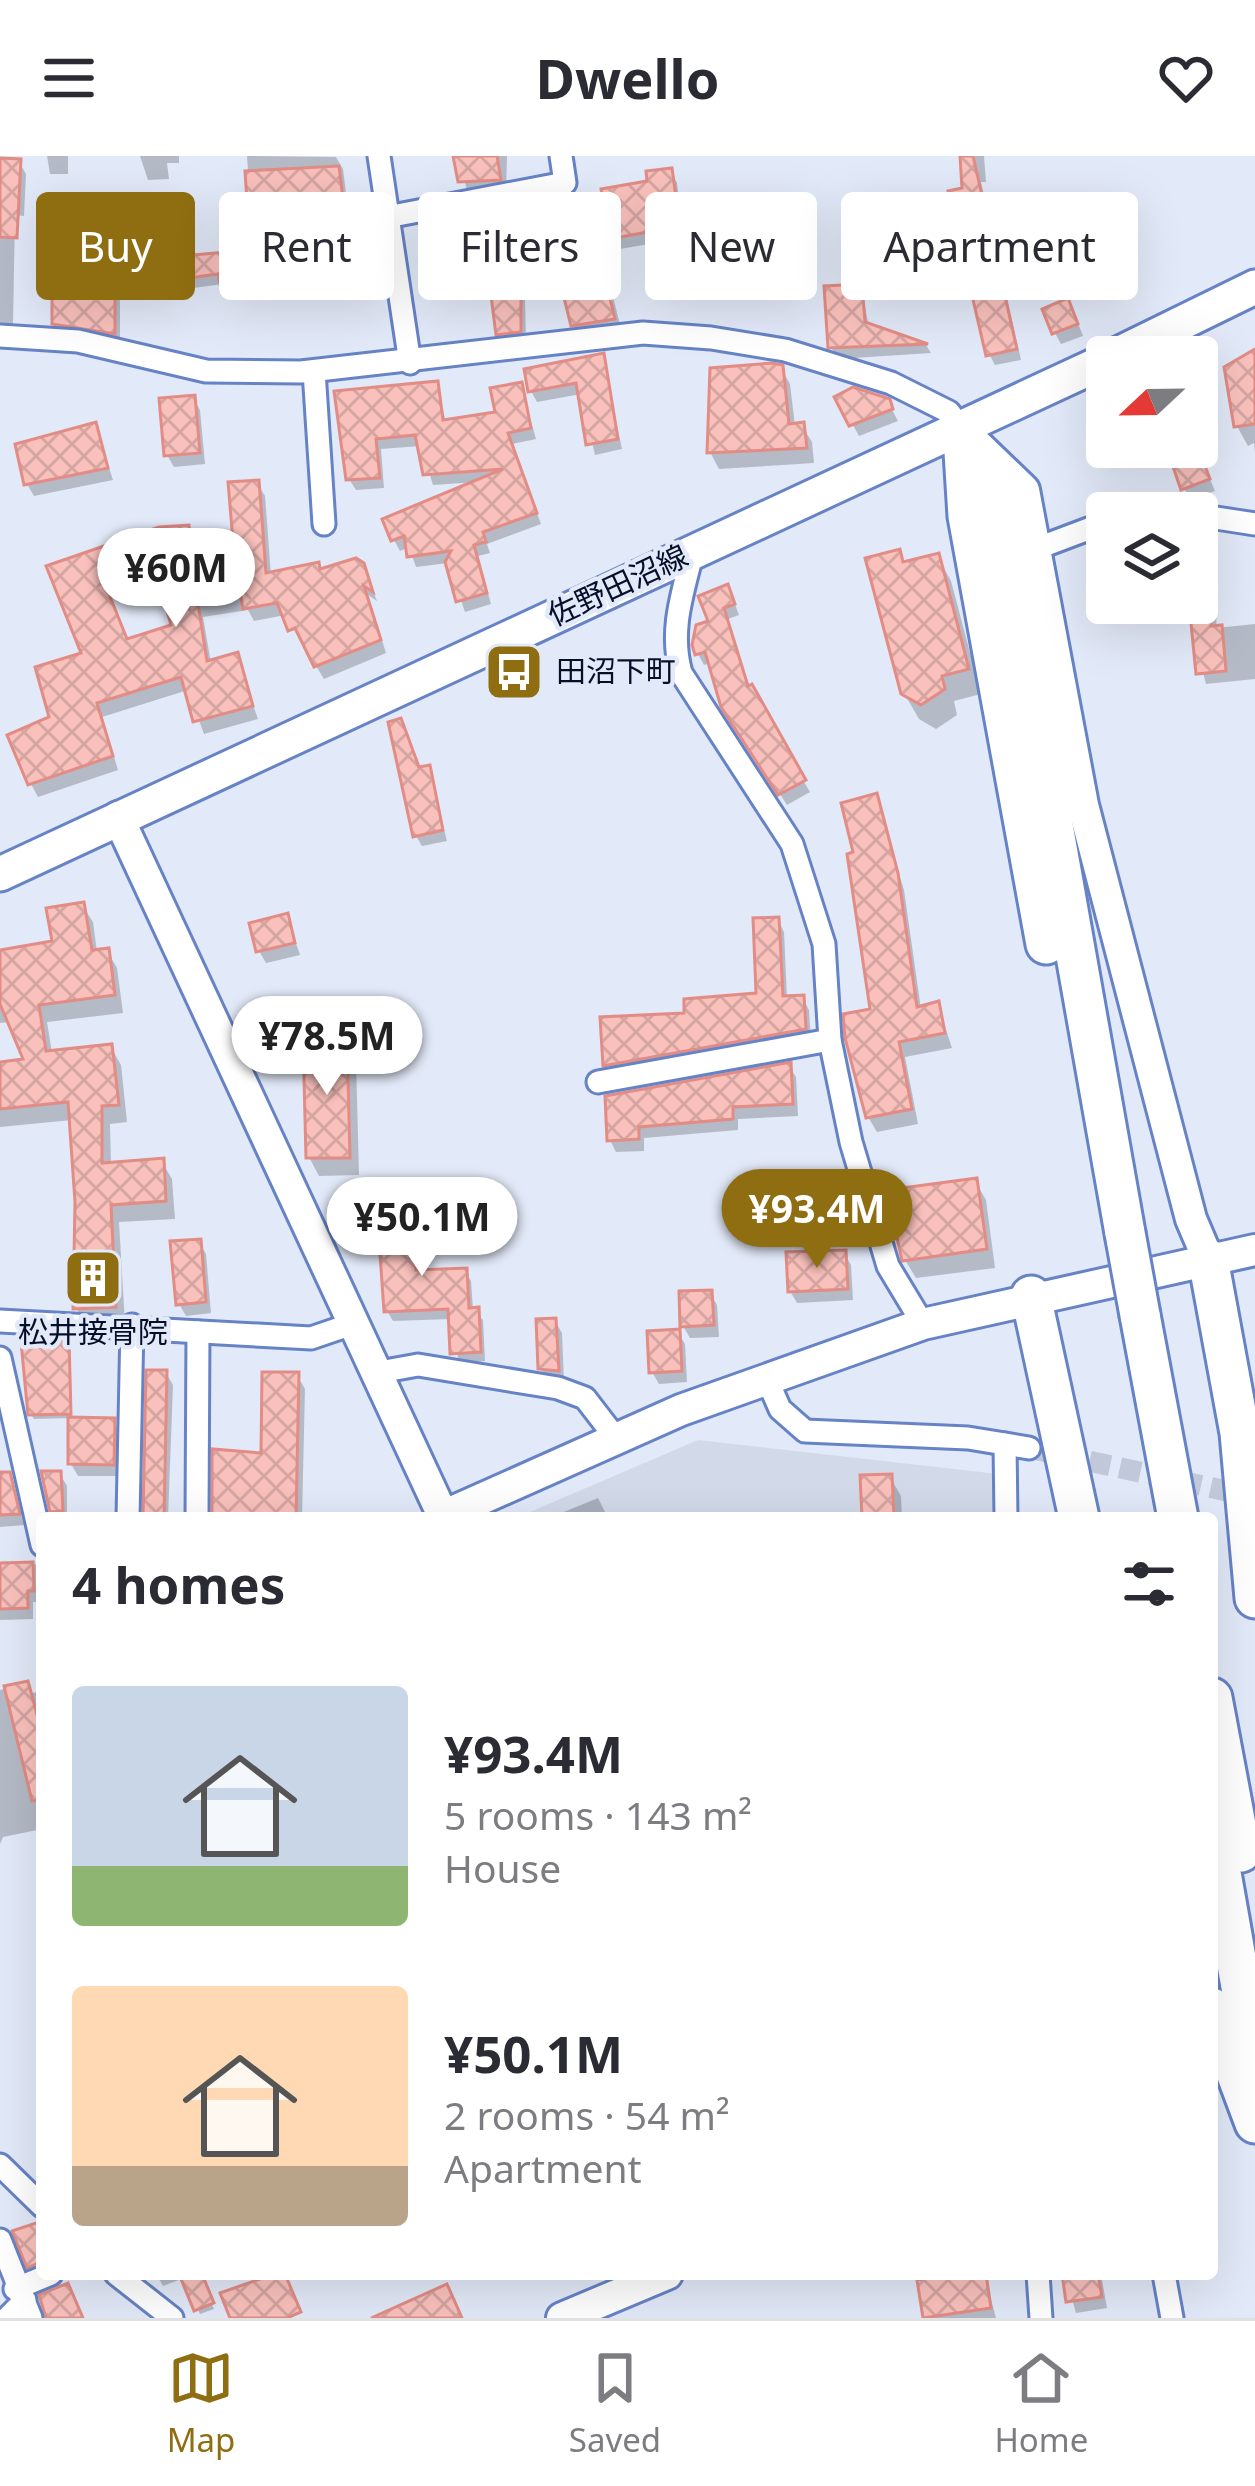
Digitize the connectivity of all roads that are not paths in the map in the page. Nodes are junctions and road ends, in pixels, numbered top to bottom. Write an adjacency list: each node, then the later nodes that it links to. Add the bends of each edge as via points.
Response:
1 (379, 156): 3 (street)
2 (560, 156): 4 (street, via 565,183)
3 (384, 192)
4 (394, 216)
5 (394, 261): 9 (street)
6 (1255, 287): 8 (main road, 佐野田沼線)
7 (0, 336): 11 (street, via 78,340 206,371)
8 (1155, 336)
9 (410, 363): 11 (street); 12 (street, via 643,333 754,343 891,383 949,412)
10 (1086, 370): 12 (main road, 佐野田沼線)
11 (314, 371): 14 (street)
12 (962, 430): 17 (street, via 1024,490); 18 (main road, 佐野田沼線); 26 (highway, via 968,516)
13 (1218, 518): 15 (street)
14 (324, 524)
15 (1255, 524)
16 (1086, 530): 17 (street)
17 (1038, 548): 24 (street, via 1100,874)
18 (693, 551): 19 (main road, 佐野田沼線); 21 (street, via 677,614 681,673 792,844 824,944)
19 (118, 817): 20 (main road, 佐野田沼線); 28 (street)
20 (0, 874)
21 (830, 1040): 22 (street); 29 (street, via 888,1266)
22 (598, 1082)
23 (1255, 1250): 24 (street)
24 (1208, 1259): 25 (street); 47 (highway, via 1240,1432)
25 (1031, 1296): 29 (street); 43 (highway)
26 (1129, 1317): 44 (highway); 45 (highway)
27 (0, 1321): 30 (street)
28 (352, 1324): 31 (street, via 311,1338); 33 (street)
29 (923, 1324): 34 (street)
30 (132, 1325): 31 (street); 38 (street)
31 (198, 1332): 39 (street)
32 (0, 1358): 46 (street)
33 (374, 1373): 35 (street, via 418,1365 558,1388 585,1398); 40 (street)
34 (766, 1377): 35 (street); 36 (street, via 780,1409 806,1431)
35 (615, 1437): 41 (street)
36 (1005, 1444): 37 (street); 42 (street)
37 (1029, 1448)
38 (128, 1512)
39 (196, 1512)
40 (441, 1512)
41 (454, 1512)
42 (1006, 1512)
43 (1078, 1512)
44 (1154, 1512)
45 (1177, 1512)
46 (36, 1518)
47 (1255, 1598)
48 (1218, 1730): 50 (highway)
49 (1218, 1856): 52 (highway)
50 (1255, 1926)
51 (1218, 2024): 53 (highway)
52 (1255, 2066)
53 (1255, 2123)
54 (0, 2164): 55 (street)
55 (36, 2200)
56 (0, 2240): 62 (street)
57 (45, 2280): 62 (street)
58 (124, 2280): 64 (street)
59 (653, 2280): 65 (street)
60 (1038, 2280): 66 (street)
61 (1165, 2280): 67 (street)
62 (24, 2302): 63 (street)
63 (7, 2318)
64 (172, 2318)
65 (562, 2318)
66 (1041, 2318)
67 (1172, 2318)

